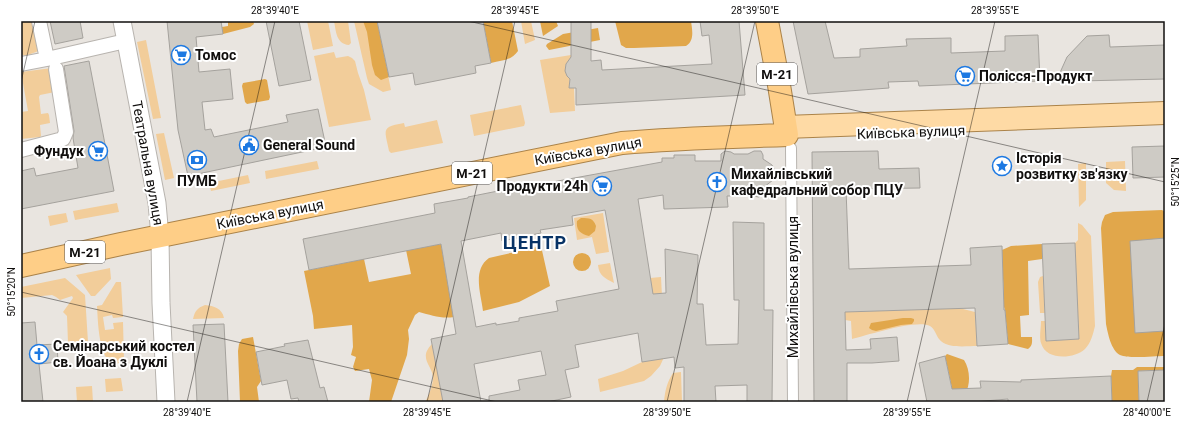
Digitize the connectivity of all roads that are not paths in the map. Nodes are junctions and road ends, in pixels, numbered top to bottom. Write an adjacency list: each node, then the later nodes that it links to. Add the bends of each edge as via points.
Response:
1 (39, 21): 7 (street)
2 (112, 21): 5 (street, Театральна вулиця)
3 (122, 21): 12 (street, Театральна вулиця, via 157,203)
4 (767, 21): 10 (highway, М-21)
5 (117, 42): 7 (street); 12 (street, Театральна вулиця)
6 (21, 64): 7 (street)
7 (51, 64): 11 (street, via 66,132 63,139)
8 (1165, 113): 10 (main road, Київська вулиця, via 834,126)
9 (1165, 123): 10 (main road, Київська вулиця)
10 (788, 137): 12 (highway, Київська вулиця / М-21, via 622,143); 17 (street, Михайлівська вулиця)
11 (21, 150)
12 (154, 233): 13 (highway, Київська вулиця / М-21); 14 (highway, Київська вулиця / М-21); 15 (street, Театральна вулиця); 16 (street, Театральна вулиця, via 161,303)
13 (21, 255)
14 (21, 266)
15 (156, 402)
16 (166, 402)
17 (793, 402)

